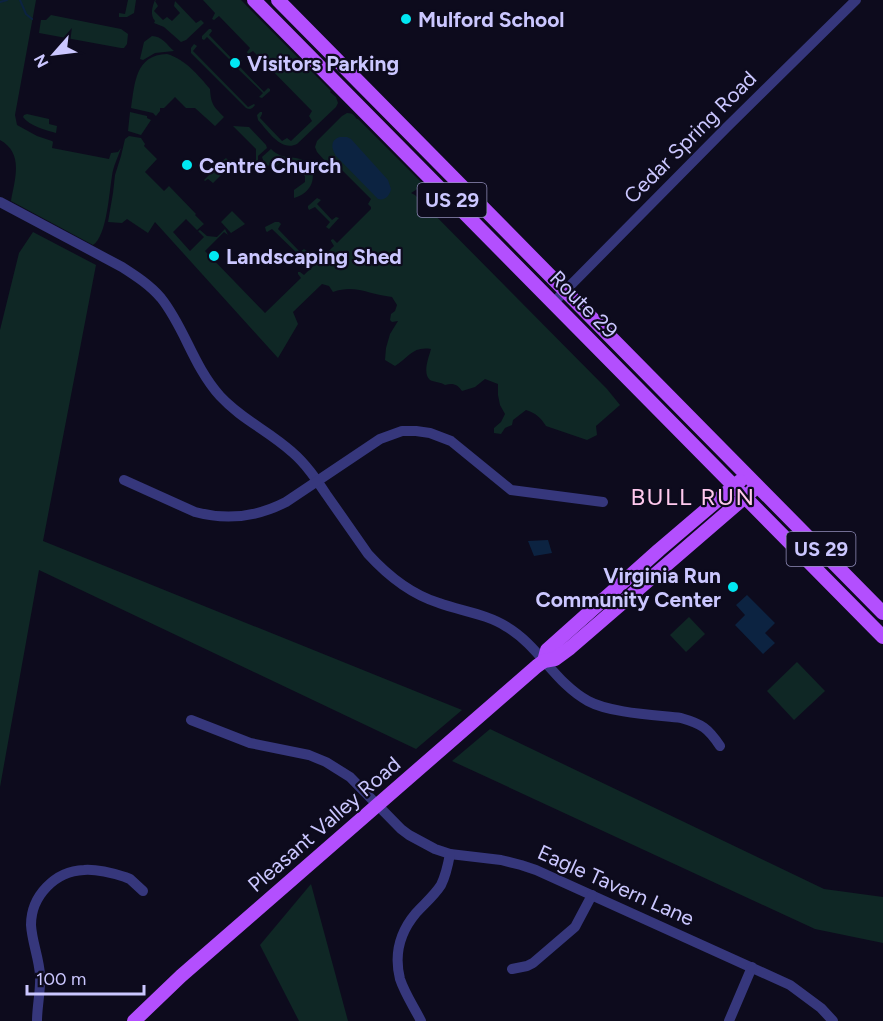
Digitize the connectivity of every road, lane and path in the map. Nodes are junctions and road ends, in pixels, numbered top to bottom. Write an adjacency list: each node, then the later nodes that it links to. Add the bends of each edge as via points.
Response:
1 (254, 0): 6 (main road, Route 29 / US 29)
2 (278, 0): 5 (main road, Route 29 / US 29)
3 (856, 0): 5 (street, Cedar Spring Road)
4 (0, 202): 9 (street, via 142,280 171,313 199,368 220,396 292,451)
5 (565, 291): 6 (street, Cedar Spring Road); 7 (main road, Route 29 / US 29)
6 (553, 303): 10 (main road, Route 29 / US 29)
7 (748, 475): 10 (main road, Pleasant Valley Road); 11 (main road, Route 29 / US 29)
8 (124, 480): 9 (street, via 195,512 229,518 273,509)
9 (317, 481): 13 (street, via 380,439 402,431 416,431 451,441 512,490); 16 (street, via 369,554 390,576 428,599 507,627)
10 (734, 485): 12 (main road, Route 29 / US 29); 16 (main road, Pleasant Valley Road, via 547,650)
11 (758, 486): 12 (main road, Pleasant Valley Road); 14 (main road, Route 29 / US 29)
12 (745, 497): 15 (main road, Route 29 / US 29); 16 (main road, Pleasant Valley Road, via 570,648 555,660)
13 (603, 502)
14 (883, 613)
15 (883, 638)
16 (544, 661): 18 (street, via 588,701 612,709 690,721 707,729); 19 (main road, Pleasant Valley Road)
17 (191, 720): 19 (street, Eagle Tavern Lane, via 250,743 326,762 350,777)
18 (720, 746)
19 (377, 806): 20 (street, Eagle Tavern Lane, via 409,835); 26 (main road, Pleasant Valley Road)
20 (450, 854): 22 (street, Eagle Tavern Lane, via 521,865); 27 (street, via 442,883 409,922 399,944 400,979)
21 (143, 891): 25 (street, via 125,877 86,870 57,878 42,892 32,925 40,975)
22 (592, 895): 23 (street, Eagle Tavern Lane); 24 (street, via 571,931 533,963)
23 (752, 967): 28 (street); 29 (street, Eagle Tavern Lane, via 806,996)
24 (512, 969)
25 (37, 1021)
26 (134, 1021)
27 (421, 1021)
28 (729, 1021)
29 (833, 1021)

